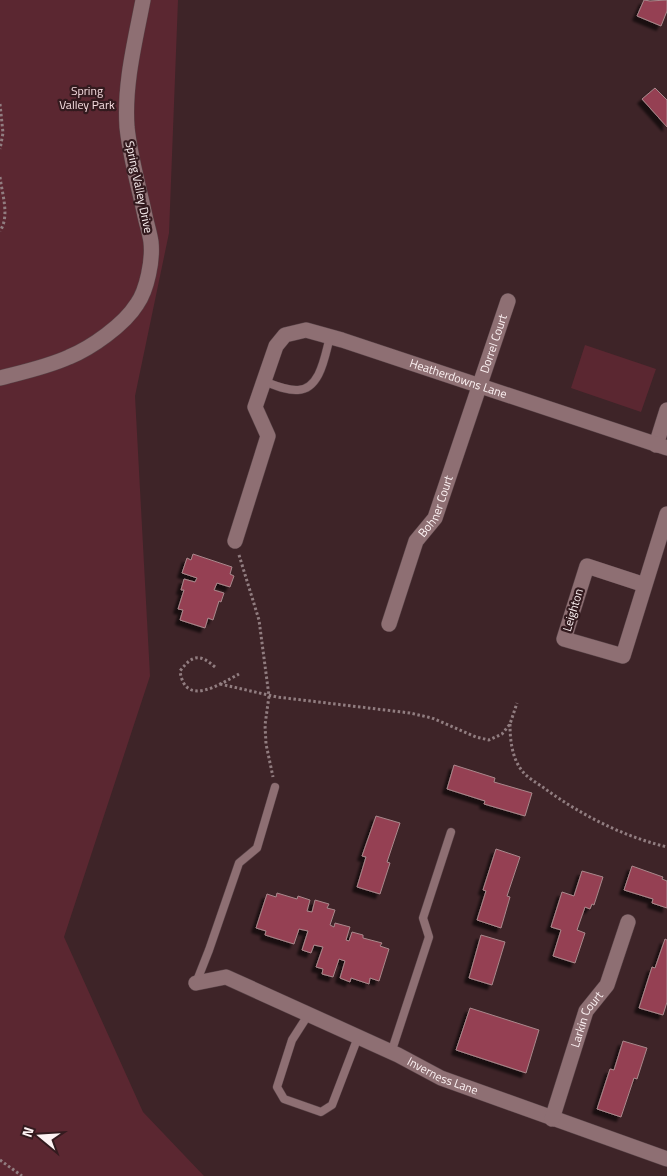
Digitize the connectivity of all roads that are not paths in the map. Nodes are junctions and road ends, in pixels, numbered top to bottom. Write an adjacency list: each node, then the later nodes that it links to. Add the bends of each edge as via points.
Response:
1 (143, 0): 5 (street, Spring Valley Drive, via 130,67 127,126 151,242 145,284 137,304 98,341 70,357)
2 (508, 301): 6 (street, Dorrel Court)
3 (330, 337): 4 (street, Heatherdowns Lane, via 306,330 286,335 276,346); 4 (lane, via 318,374 310,386 298,390 281,387); 6 (street, Heatherdowns Lane)
4 (266, 375): 10 (street, Heatherdowns Lane, via 255,406 268,436)
5 (0, 378)
6 (478, 386): 8 (street, Heatherdowns Lane); 12 (street, Bohner Court, via 435,518 416,542)
7 (667, 410): 8 (street)
8 (661, 447)
9 (667, 514): 11 (street, Leighton)
10 (235, 541)
11 (645, 585): 11 (street, Leighton, via 623,656 564,639 587,566)
12 (389, 624)
13 (275, 787): 16 (lane, via 256,848 239,863)
14 (451, 832): 19 (lane, via 423,918 429,937)
15 (628, 922): 20 (street, Larkin Court, via 607,985 586,1011)
16 (196, 983): 17 (street, Inverness Lane, via 226,977)
17 (308, 1014): 18 (street, Inverness Lane); 18 (lane, via 292,1040 278,1087 284,1098 321,1112 332,1105)
18 (358, 1037): 19 (street, Inverness Lane)
19 (391, 1053): 20 (street, Inverness Lane, via 441,1078)
20 (552, 1118): 21 (street, Inverness Lane)
21 (667, 1159)

